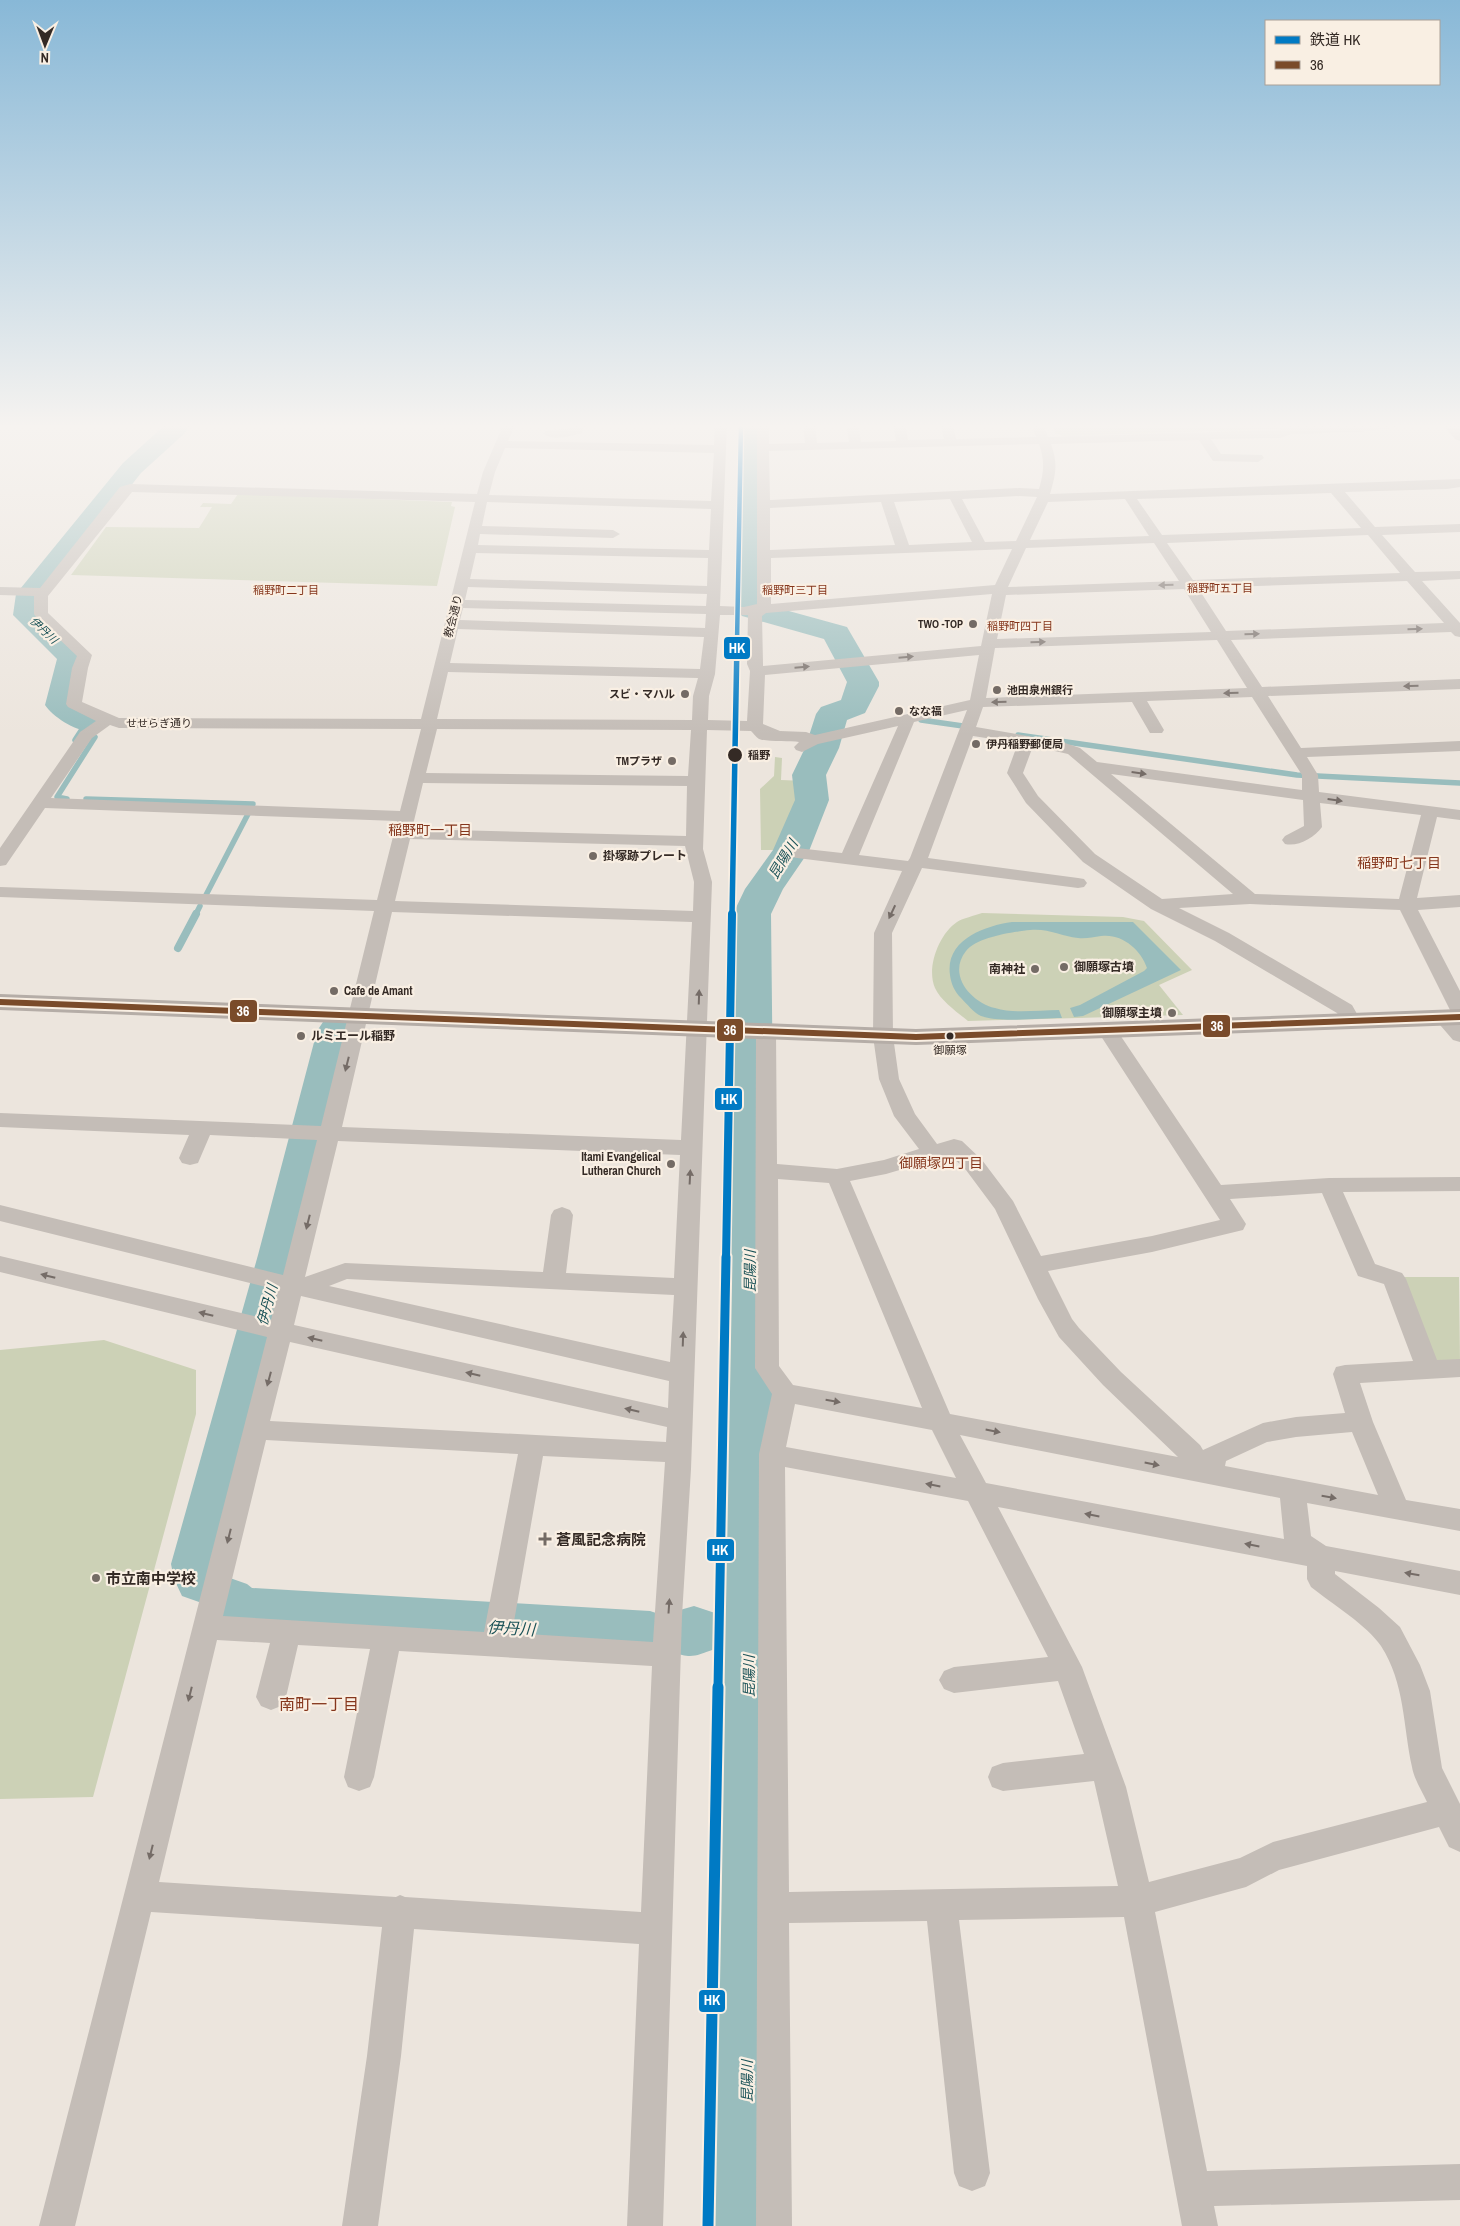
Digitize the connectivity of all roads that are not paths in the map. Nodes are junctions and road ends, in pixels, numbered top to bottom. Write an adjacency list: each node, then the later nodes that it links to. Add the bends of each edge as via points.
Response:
1 (93, 527): 30 (street)
2 (475, 527): 12 (street, 教会通り)
3 (615, 527): 14 (street)
4 (716, 527): 21 (street)
5 (763, 527): 22 (street)
6 (896, 527): 18 (street)
7 (971, 527): 17 (street)
8 (1029, 527): 16 (street)
9 (1149, 527): 15 (street)
10 (1367, 527): 13 (street)
11 (1460, 528): 13 (street)
12 (474, 530): 14 (street); 19 (street, 教会通り)
13 (1371, 531): 15 (street); 24 (street)
14 (613, 534): 20 (street)
15 (1156, 538): 16 (street); 26 (street)
16 (1021, 543): 17 (street); 27 (street)
17 (980, 544): 18 (street)
18 (903, 548): 22 (street)
19 (470, 549): 20 (street); 25 (street, 教会通り)
20 (608, 552): 21 (street)
21 (714, 554): 28 (street)
22 (764, 554): 33 (street)
23 (1460, 575): 24 (street)
24 (1410, 577): 26 (street); 35 (street)
25 (461, 584): 28 (street); 31 (street, 教会通り)
26 (1189, 585): 27 (street, one-way to 27); 37 (street)
27 (1000, 589): 33 (street); 38 (street)
28 (712, 590): 32 (street)
29 (0, 591): 30 (street)
30 (37, 592): 46 (street, せせらぎ通り, via 41,596 41,614 85,655 74,704)
31 (456, 604): 32 (street); 34 (street, 教会通り)
32 (713, 612): 33 (street); 36 (street)
33 (754, 612): 40 (street, via 755,664)
34 (451, 624): 36 (street); 39 (street, 教会通り)
35 (1458, 629): 37 (street, one-way to 35)
36 (712, 633): 41 (street)
37 (1220, 635): 38 (street, one-way to 37); 43 (street)
38 (988, 647): 40 (street, one-way to 38); 45 (street)
39 (441, 666): 41 (street); 48 (street, 教会通り)
40 (758, 671): 50 (street)
41 (707, 674): 49 (street, via 701,696)
42 (1460, 684): 43 (street, one-way to 43)
43 (1258, 692): 44 (street, one-way to 44); 55 (street)
44 (1137, 697): 45 (street, one-way to 45); 52 (street)
45 (977, 703): 47 (street); 51 (street)
46 (107, 720): 48 (street, せせらぎ通り, via 119,723); 60 (street, via 86,735)
47 (904, 720): 50 (street, via 822,738 804,746 785,746 766,737); 68 (street, via 907,723)
48 (428, 724): 49 (street, せせらぎ通り); 57 (street, 教会通り, via 430,727)
49 (700, 726): 50 (street, せせらぎ通り); 58 (street)
50 (755, 726)
51 (967, 730): 53 (street); 70 (street)
52 (1156, 730)
53 (1027, 740): 56 (street, via 1068,748); 75 (street, via 1015,773 1032,799 1089,858)
54 (1460, 746): 55 (street)
55 (1297, 753): 59 (street, via 1310,775)
56 (1091, 766): 59 (street, one-way to 59); 73 (street)
57 (417, 778): 58 (street); 63 (street, 教会通り)
58 (696, 781): 66 (street)
59 (1312, 797): 61 (street, one-way to 61); 65 (street, via 1313,826)
60 (39, 803): 63 (street); 69 (street)
61 (1430, 813): 62 (street); 76 (street, via 1408,898)
62 (1460, 815)
63 (407, 816): 64 (street, 教会通り)
64 (403, 834): 66 (street); 77 (street, 教会通り)
65 (1291, 840)
66 (694, 841): 78 (street, via 703,882)
67 (797, 853): 68 (street)
68 (848, 859): 70 (street)
69 (0, 861)
70 (915, 865): 71 (street); 86 (street, one-way to 86, via 883,933)
71 (1078, 883)
72 (0, 892): 77 (street)
73 (1250, 899): 75 (street); 76 (street)
74 (1460, 901): 76 (street)
75 (1158, 905): 82 (street, via 1222,937 1345,1009)
76 (1409, 905): 81 (street, via 1409,913)
77 (384, 907): 78 (street); 80 (street, 教会通り)
78 (701, 917): 83 (street, one-way to 78)
79 (0, 1002): 80 (main road)
80 (358, 1016): 83 (main road); 89 (street, 教会通り, one-way to 89)
81 (1456, 1020): 82 (main road)
82 (1351, 1021): 84 (main road)
83 (698, 1030): 85 (main road); 90 (street)
84 (1107, 1030): 86 (main road); 97 (street)
85 (757, 1032): 86 (main road); 93 (street)
86 (883, 1036): 91 (street, via 889,1079 905,1116)
87 (0, 1120): 88 (street)
88 (202, 1128): 89 (street); 92 (street)
89 (319, 1132): 90 (street); 103 (street, 教会通り, one-way to 103)
90 (692, 1148): 104 (street, one-way to 90)
91 (932, 1152): 94 (street, via 886,1167); 101 (street, via 954,1146 970,1160 995,1190)
92 (190, 1158)
93 (767, 1171): 94 (street); 109 (street, via 767,1368)
94 (837, 1176): 111 (street)
95 (1460, 1184): 96 (street)
96 (1329, 1185): 97 (street); 107 (street, via 1366,1270 1394,1279)
97 (1214, 1193): 101 (street, via 1235,1224 1152,1244)
98 (0, 1213): 103 (street)
99 (562, 1215): 102 (street)
100 (0, 1264): 105 (street, one-way to 100)
101 (1036, 1265): 117 (street, via 1063,1324 1110,1377 1191,1452)
102 (553, 1281): 103 (street, via 345,1271); 104 (street)
103 (285, 1284): 105 (street, 教会通り); 108 (street)
104 (685, 1287): 108 (street, one-way to 104)
105 (268, 1328): 110 (street, one-way to 105); 113 (street, 教会通り, one-way to 113)
106 (1460, 1368): 107 (street)
107 (1428, 1369): 112 (street, via 1345,1374)
108 (681, 1374): 110 (street)
109 (785, 1393): 111 (street, one-way to 111); 116 (street)
110 (679, 1420): 115 (street)
111 (940, 1421): 117 (street, one-way to 117); 119 (street)
112 (1360, 1422): 117 (street, via 1263,1433 1213,1455); 120 (street)
113 (255, 1430): 114 (street); 124 (street, 教会通り, one-way to 124)
114 (532, 1446): 115 (street); 127 (street)
115 (678, 1453): 128 (street, one-way to 115)
116 (772, 1454): 119 (street, one-way to 116); 139 (street)
117 (1202, 1473): 118 (street)
118 (1292, 1490): 120 (street, one-way to 120); 122 (street, via 1298,1542)
119 (980, 1494): 122 (street, one-way to 119); 129 (street, via 987,1514)
120 (1397, 1509): 121 (street)
121 (1460, 1520)
122 (1320, 1558): 123 (street, one-way to 122); 135 (street, via 1321,1578 1390,1636 1406,1664 1416,1692 1427,1770)
123 (1460, 1583)
124 (207, 1627): 125 (street); 136 (street, 教会通り, one-way to 136)
125 (287, 1632): 126 (street); 131 (street)
126 (387, 1638): 127 (street); 133 (street)
127 (496, 1643): 128 (street)
128 (668, 1655): 141 (street)
129 (1068, 1666): 130 (street); 132 (street)
130 (954, 1680)
131 (271, 1697)
132 (1103, 1766): 134 (street); 137 (street, via 1111,1787)
133 (358, 1776)
134 (1003, 1777)
135 (1452, 1813): 137 (street, via 1274,1857 1246,1872)
136 (140, 1896): 140 (street); 145 (street, 教会通り)
137 (1137, 1900): 138 (street); 144 (street)
138 (941, 1905): 139 (street); 142 (street)
139 (772, 1908): 148 (street)
140 (400, 1911): 141 (street); 146 (street)
141 (655, 1928): 147 (street)
142 (972, 2173)
143 (1460, 2182): 144 (street)
144 (1193, 2189): 149 (street)
145 (57, 2226)
146 (360, 2226)
147 (645, 2226)
148 (774, 2226)
149 (1200, 2226)

